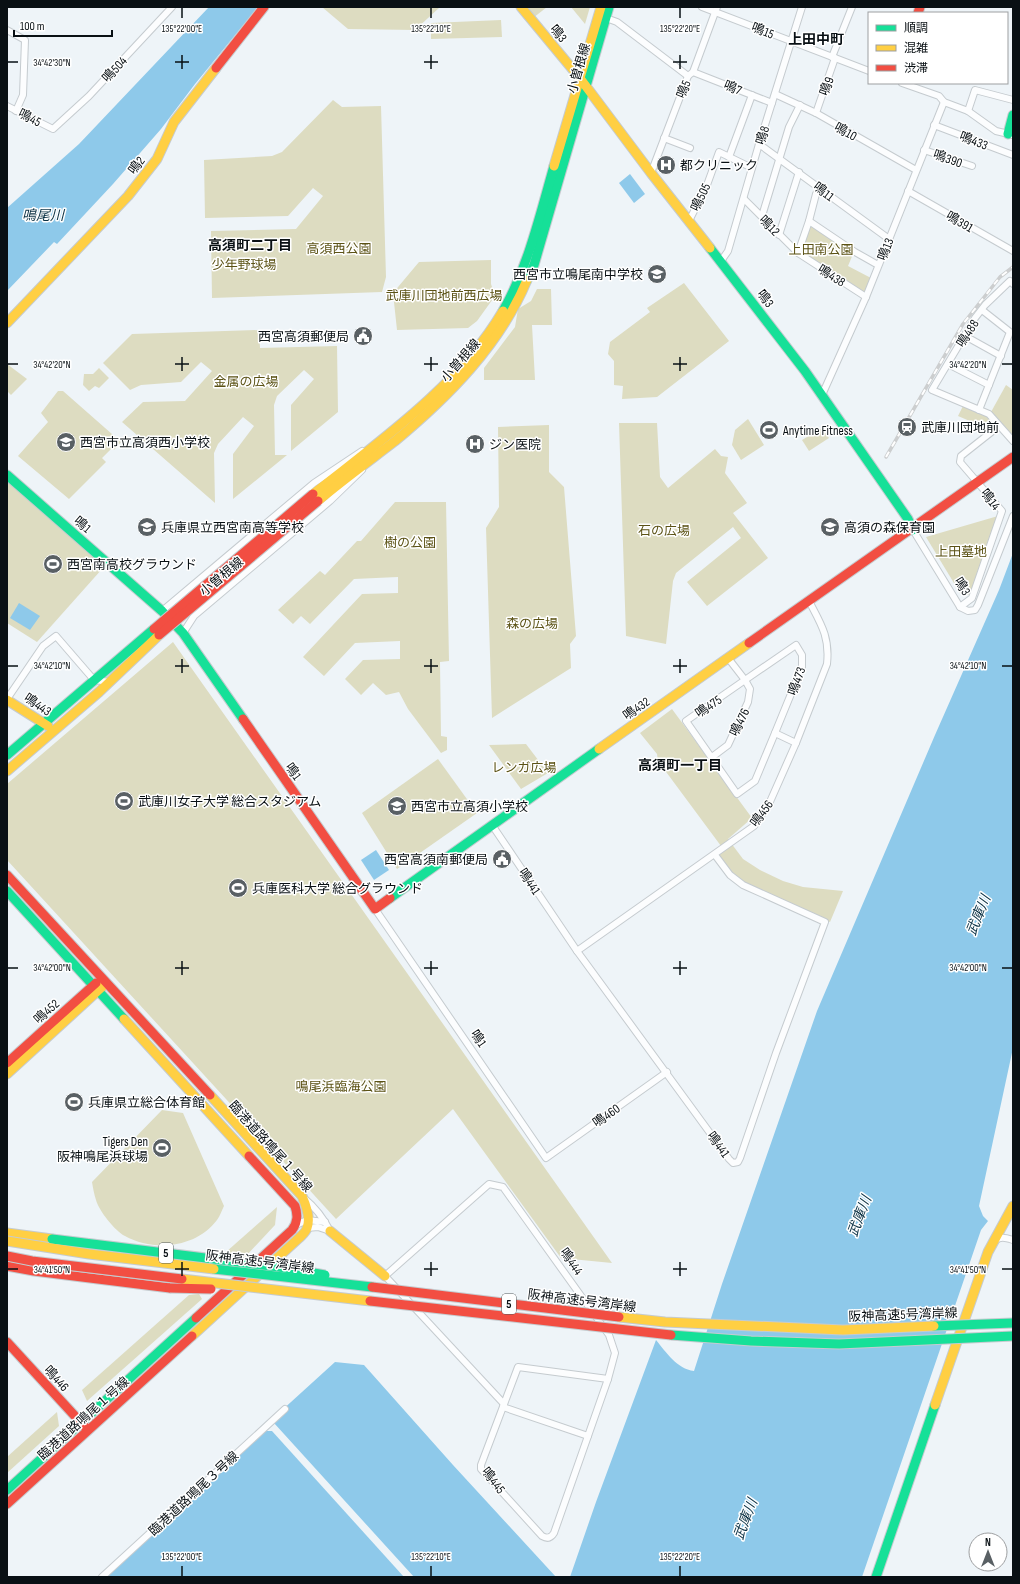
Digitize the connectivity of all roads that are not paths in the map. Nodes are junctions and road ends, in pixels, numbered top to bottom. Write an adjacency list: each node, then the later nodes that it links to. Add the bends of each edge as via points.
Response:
1 (172, 7): 31 (street, 鳴504, via 89,96)
2 (264, 7): 60 (main road, 鳴2, via 174,122 157,159 128,196)
3 (520, 7): 16 (main road, 鳴3)
4 (601, 7): 16 (main road, 小曽根線)
5 (609, 7): 10 (main road, 小曽根線)
6 (702, 7): 9 (street, 鳴15)
7 (802, 7): 12 (street, 鳴8)
8 (852, 7): 13 (street, 鳴9)
9 (716, 9): 12 (street, 鳴15); 15 (street, 鳴5)
10 (606, 18): 15 (street, 鳴7, via 617,22); 18 (main road, 小曽根線)
11 (7, 30): 26 (street, via 25,40 23,95)
12 (792, 42): 13 (street, 鳴15); 19 (street, 鳴8)
13 (834, 57): 14 (street, 鳴15); 28 (street, 鳴9)
14 (868, 71)
15 (690, 74): 20 (street, 鳴7); 33 (street, 鳴5)
16 (579, 77): 18 (main road, 鳴3); 70 (main road, 小曽根線, via 531,245 512,294 482,343 458,370 413,413)
17 (905, 84): 22 (street, via 939,96)
18 (586, 87): 44 (main road, 鳴3); 68 (main road, 小曽根線, via 528,282 519,300 477,362 455,386)
19 (775, 94): 23 (street, 鳴8); 24 (street, 鳴10)
20 (752, 95): 23 (street, 鳴7); 38 (street)
21 (1013, 100): 27 (street, via 975,90)
22 (944, 102): 27 (street); 30 (street, 鳴13)
23 (772, 103): 34 (street, 鳴8)
24 (800, 105): 28 (street, 鳴10); 39 (street)
25 (7, 106): 26 (street, 鳴45)
26 (16, 111): 31 (street, 鳴45)
27 (968, 111): 32 (street, via 996,131)
28 (816, 113): 42 (street, 鳴10)
29 (1013, 115): 32 (main road)
30 (934, 125): 36 (street, 鳴13); 37 (street, 鳴433)
31 (53, 128)
32 (1010, 134)
33 (664, 138): 35 (street); 44 (street, 鳴5)
34 (759, 144): 39 (street, 鳴11); 41 (street, 鳴8)
35 (690, 148)
36 (924, 150): 40 (street, 鳴390); 42 (street, 鳴13)
37 (1013, 155)
38 (730, 157): 41 (street); 49 (street, 鳴505, via 719,152 707,185)
39 (779, 157): 43 (street, 鳴11); 48 (street)
40 (972, 166)
41 (752, 168): 47 (street, 鳴8)
42 (916, 170): 46 (street, 鳴13)
43 (799, 172): 45 (street, 鳴11); 51 (street)
44 (651, 173): 49 (main road, 鳴3)
45 (820, 188): 50 (street); 52 (street, 鳴11)
46 (908, 191): 52 (street, 鳴13); 53 (street, 鳴391)
47 (744, 199): 48 (street, 鳴12); 55 (street, 鳴8, via 728,252)
48 (762, 216): 51 (street, 鳴12)
49 (689, 221): 55 (main road, 鳴3)
50 (809, 221): 54 (street); 56 (street)
51 (779, 234): 54 (street, 鳴12)
52 (889, 239): 56 (street, 鳴13)
53 (1013, 251)
54 (798, 253): 58 (street, 鳴438)
55 (721, 261): 65 (main road, 鳴3)
56 (878, 265): 58 (street, 鳴13)
57 (1013, 284): 59 (street, 鳴488, via 1010,281)
58 (866, 297): 65 (street, 鳴13)
59 (982, 310): 61 (street, 鳴488); 62 (street, via 1010,332)
60 (7, 323)
61 (965, 336): 62 (street); 63 (street, 鳴488)
62 (1001, 356): 64 (street)
63 (948, 364): 64 (street); 66 (street, 鳴488, via 932,390)
64 (989, 385): 66 (street)
65 (822, 395): 76 (main road, 鳴3, via 908,519)
66 (979, 410): 67 (street, 鳴488, via 989,414)
67 (999, 426): 69 (street); 73 (street, 鳴14, via 961,456 960,462)
68 (394, 441): 74 (main road); 81 (street, 小曽根線, via 330,500 194,616)
69 (1013, 441)
70 (376, 443): 74 (main road); 79 (street, 小曽根線, via 314,483)
71 (1012, 458): 73 (main road, 鳴432)
72 (7, 475): 79 (main road, 鳴1)
73 (978, 483): 76 (main road, 鳴432); 78 (street, 鳴14, via 1002,510 972,598)
74 (315, 497): 80 (main road, bridge)
75 (1013, 516): 78 (street, 鳴3, via 975,610 968,611)
76 (913, 530): 77 (main road, 鳴432); 78 (street, 鳴3)
77 (808, 601): 82 (main road, 鳴432); 90 (street, 鳴456, via 824,629 828,651 827,664)
78 (960, 607)
79 (162, 611): 81 (main road, 鳴1)
80 (157, 632): 83 (main road); 85 (main road)
81 (183, 634): 98 (main road, 鳴1)
82 (728, 658): 84 (street); 94 (main road, 鳴432)
83 (94, 680): 85 (street); 86 (street, via 56,636 42,646); 87 (main road)
84 (745, 680): 89 (street, 鳴473, via 796,645 802,655 802,667); 92 (street, 鳴476, via 750,689 748,702 728,745); 92 (street, 鳴475, via 686,722)
85 (110, 682): 88 (main road)
86 (7, 699): 87 (main road, 鳴443)
87 (44, 723): 88 (main road, 鳴443); 91 (main road)
88 (53, 732): 93 (main road)
89 (775, 733): 90 (street); 92 (street, 鳴475, via 754,781 737,794)
90 (796, 743): 95 (street, 鳴456, via 769,804 754,826)
91 (7, 755)
92 (712, 757)
93 (7, 771)
94 (492, 825): 98 (main road, 鳴432); 99 (street, 鳴441)
95 (715, 855): 99 (street, 鳴456); 103 (street, 鳴441, via 730,875 743,885 825,922 738,1162 733,1163 729,1159)
96 (7, 875): 100 (main road, 臨港道路鳴尾１号線)
97 (7, 891): 101 (main road, 臨港道路鳴尾１号線)
98 (375, 910): 105 (street, 鳴1)
99 (577, 951): 103 (street, 鳴441)
100 (104, 981): 101 (main road); 106 (main road, 臨港道路鳴尾１号線)
101 (96, 988): 102 (main road, 鳴452); 104 (main road, 鳴452); 110 (main road, 臨港道路鳴尾１号線, via 295,1206 298,1213)
102 (7, 1064)
103 (666, 1072): 105 (street, 鳴460)
104 (7, 1074)
105 (546, 1158)
106 (302, 1196): 108 (street); 109 (main road, 臨港道路鳴尾１号線, via 307,1212)
107 (1013, 1206): 115 (main road)
108 (325, 1222): 109 (street); 111 (street)
109 (307, 1224): 110 (street); 111 (street); 128 (main road, 臨港道路鳴尾１号線, via 299,1238)
110 (296, 1225): 127 (main road, 臨港道路鳴尾１号線)
111 (330, 1231): 118 (main road)
112 (7, 1233): 120 (main road, 5, bridge, via 279,1267)
113 (1013, 1240): 115 (street, via 1005,1237)
114 (7, 1241): 120 (main road, 阪神高速5号湾岸線 / 5, bridge, via 89,1254)
115 (992, 1244): 133 (main road)
116 (7, 1256): 119 (main road, 阪神高速5号湾岸線 / 5, bridge)
117 (7, 1266): 119 (main road, 5, bridge, via 170,1288)
118 (385, 1276): 124 (street, 鳴444, via 489,1184 503,1187 609,1335 615,1353); 125 (street)
119 (296, 1293): 122 (main road, 阪神高速5号湾岸線 / 5, bridge, via 628,1332 751,1341 847,1344)
120 (474, 1300): 121 (main road, 阪神高速5号湾岸線 / 5, bridge, via 645,1320 746,1327 850,1330)
121 (1013, 1323)
122 (1013, 1336)
123 (7, 1342): 127 (main road, 鳴446)
124 (608, 1379): 125 (street, 鳴445, via 518,1367); 129 (street, 鳴444)
125 (504, 1405): 129 (street); 129 (street, 鳴445, via 481,1469 546,1538 552,1537 554,1533)
126 (284, 1409): 132 (street, 臨港道路鳴尾３号線)
127 (81, 1423): 128 (main road, 鳴446); 130 (main road, 臨港道路鳴尾１号線)
128 (89, 1431): 131 (main road, 臨港道路鳴尾１号線)
129 (588, 1436)
130 (7, 1490)
131 (7, 1504)
132 (102, 1577)
133 (876, 1577)

